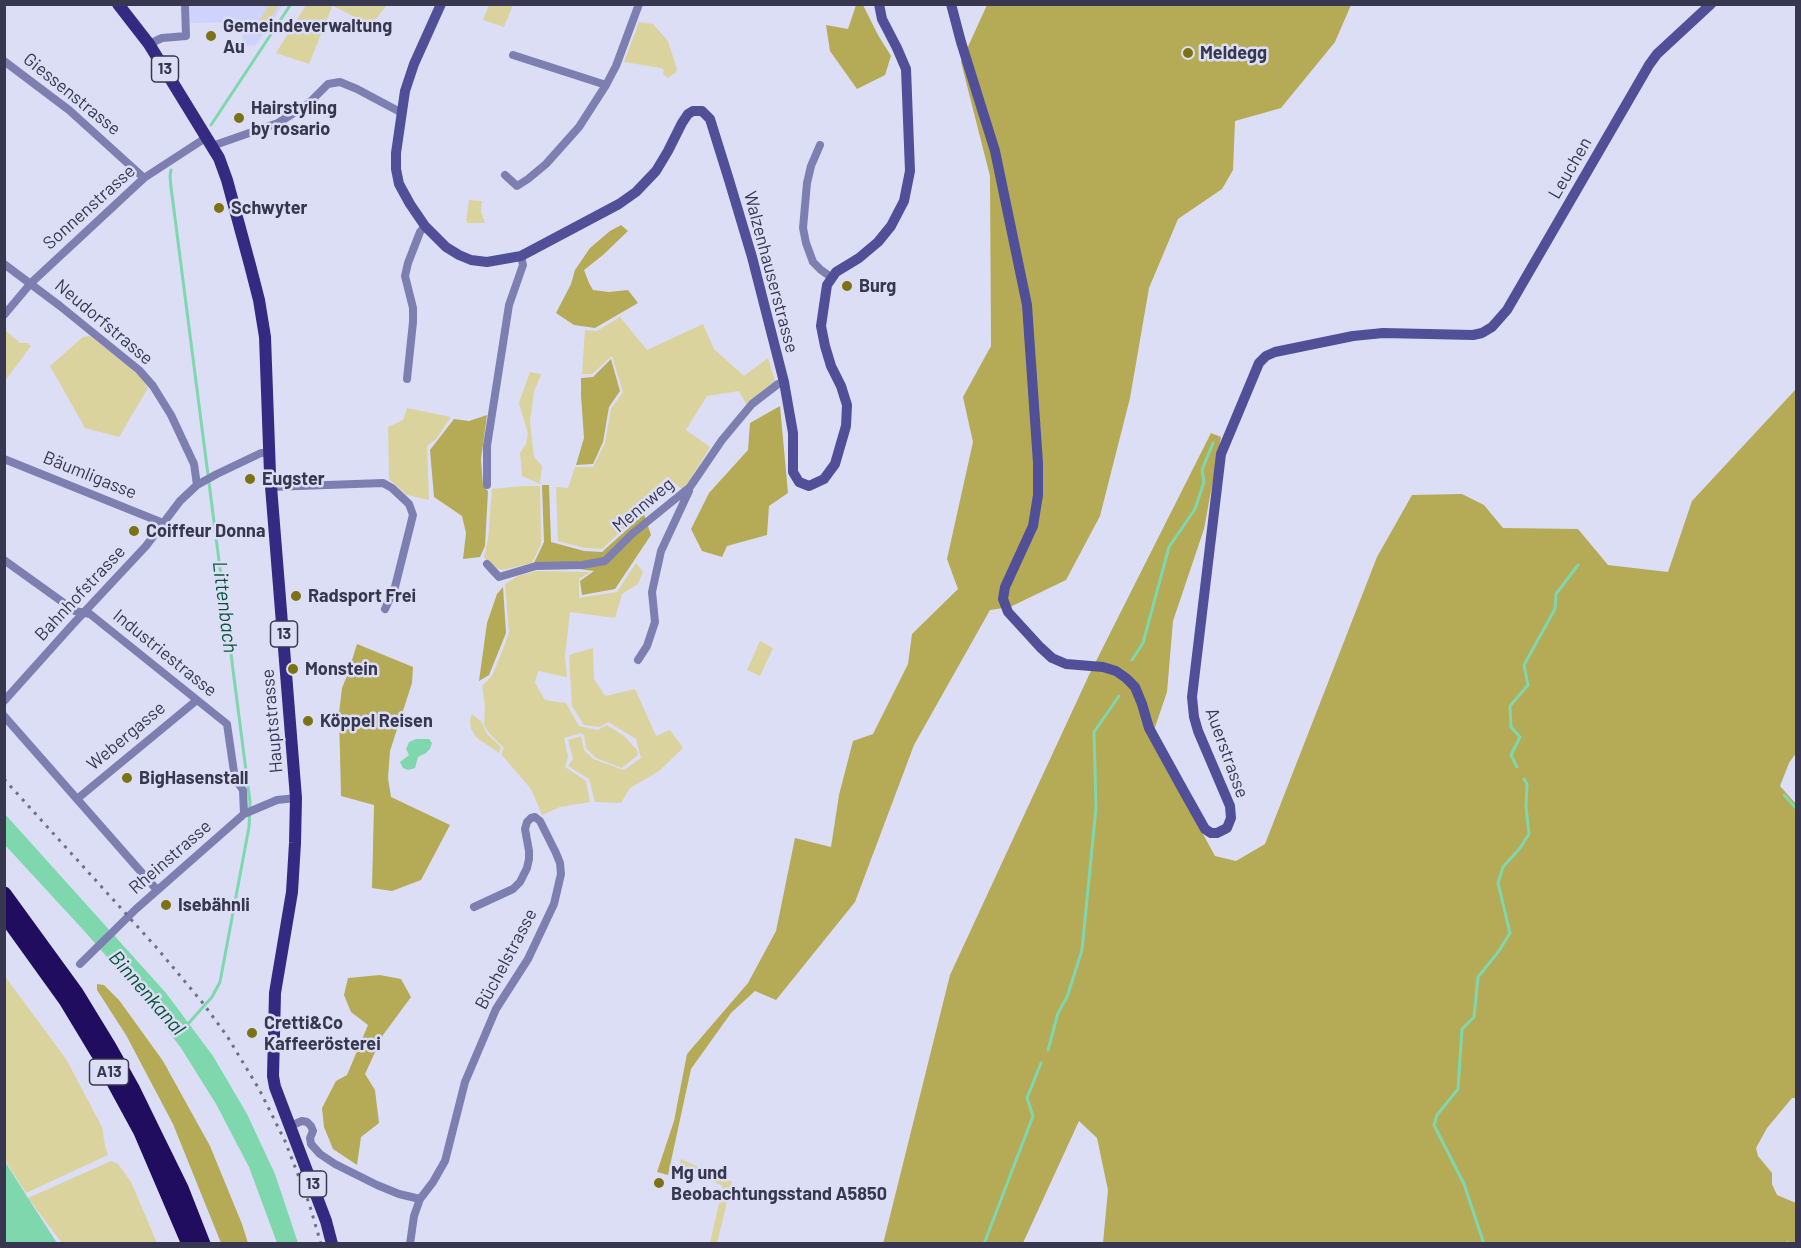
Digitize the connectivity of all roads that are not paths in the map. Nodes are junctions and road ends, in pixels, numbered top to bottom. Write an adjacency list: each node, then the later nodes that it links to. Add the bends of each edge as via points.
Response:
1 (118, 4): 8 (main road, Hauptstrasse / 13)
2 (185, 4): 8 (street, via 186,36 162,38)
3 (441, 4): 12 (street, Walzenhauserstrasse, via 414,64)
4 (639, 4): 11 (street)
5 (879, 4): 20 (street, via 906,69 910,171 904,201 891,225 872,247)
6 (951, 4): 23 (street, Auerstrasse, via 995,151 1026,305 1038,495 1033,526 1003,599 1008,612 1052,658 1066,664 1116,671 1135,687 1149,728 1205,829 1211,833 1227,828 1230,806 1198,731 1192,697 1221,454 1258,363 1275,352)
7 (1712, 4): 23 (street, Leuchen, via 1649,65 1513,300 1492,327 1482,333 1383,333)
8 (149, 44): 13 (main road, Hauptstrasse / 13)
9 (513, 55): 11 (street)
10 (4, 61): 16 (street, Giessenstrasse, via 69,110)
11 (606, 85): 15 (street, via 579,126 546,164 517,186)
12 (402, 113): 13 (street, Sonnenstrasse, via 340,82 328,84 308,104 278,123); 17 (street, Walzenhauserstrasse, via 396,153 399,184)
13 (209, 141): 16 (street, Sonnenstrasse); 26 (main road, Hauptstrasse / 13, via 227,180 259,300 265,337)
14 (820, 145): 20 (street, via 807,183 803,228 813,262)
15 (505, 175)
16 (144, 178): 21 (street, Sonnenstrasse)
17 (425, 226): 18 (street, Walzenhauserstrasse, via 446,247 471,260 487,262); 24 (street, via 405,276 413,308)
18 (521, 256): 25 (street, Walzenhauserstrasse, via 636,192 656,171 688,114 702,111 710,119 729,180); 29 (street, via 523,265 509,304 487,446)
19 (4, 264): 21 (street, Neudorfstrasse)
20 (831, 277): 25 (street, Walzenhauserstrasse, via 821,326 831,366 847,405 846,426 836,464 814,485 799,482 793,472 793,433)
21 (31, 283): 22 (street, Sonnenstrasse); 28 (street, Neudorfstrasse, via 121,354 153,386 171,415)
22 (4, 315)
23 (1307, 345)
24 (407, 379)
25 (784, 382): 31 (street, Mennweg, via 752,404)
26 (269, 453): 28 (street, Bahnhofstrasse, via 261,453); 30 (main road, Hauptstrasse / 13)
27 (4, 459): 32 (street, Bäumligasse)
28 (199, 484): 32 (street, Bahnhofstrasse)
29 (487, 485)
30 (271, 487): 35 (street, via 383,483 409,504 411,525 395,587); 41 (main road, Hauptstrasse / 13)
31 (690, 488): 34 (street, Mennweg, via 605,561 536,566 499,577); 37 (street, via 661,551 652,592 655,622)
32 (163, 523): 36 (street, Bahnhofstrasse)
33 (4, 560): 36 (street, Industriestrasse, via 75,611)
34 (487, 564)
35 (385, 609)
36 (84, 612): 38 (street, Industriestrasse); 39 (street, Bahnhofstrasse)
37 (638, 660)
38 (197, 700): 42 (street, Webergasse); 43 (street, Industriestrasse, via 227,724 235,779 243,790)
39 (4, 701)
40 (4, 716): 42 (street)
41 (296, 798): 43 (street, Rheinstrasse, via 277,800); 49 (main road, Hauptstrasse / 13, via 292,892 276,993 272,1063 275,1087)
42 (77, 799): 44 (street)
43 (244, 814): 44 (street, Rheinstrasse)
44 (157, 890): 48 (street, Rheinstrasse)
45 (4, 894): 52 (highway, A13, via 76,993 109,1047 181,1188)
46 (474, 907): 50 (street, Büchelstrasse, via 520,882 529,859 525,829 527,822 536,817 560,863 554,904 528,958 496,1010 465,1082 445,1161)
47 (4, 914): 51 (highway, A13, via 66,1000 98,1053 141,1132)
48 (84, 961)
49 (290, 1126): 50 (street, via 308,1122 313,1131 311,1144 320,1154 377,1185); 53 (main road, Hauptstrasse / 13)
50 (420, 1199): 54 (street, Büchelstrasse)
51 (189, 1244)
52 (203, 1244)
53 (332, 1244)
54 (410, 1244)

